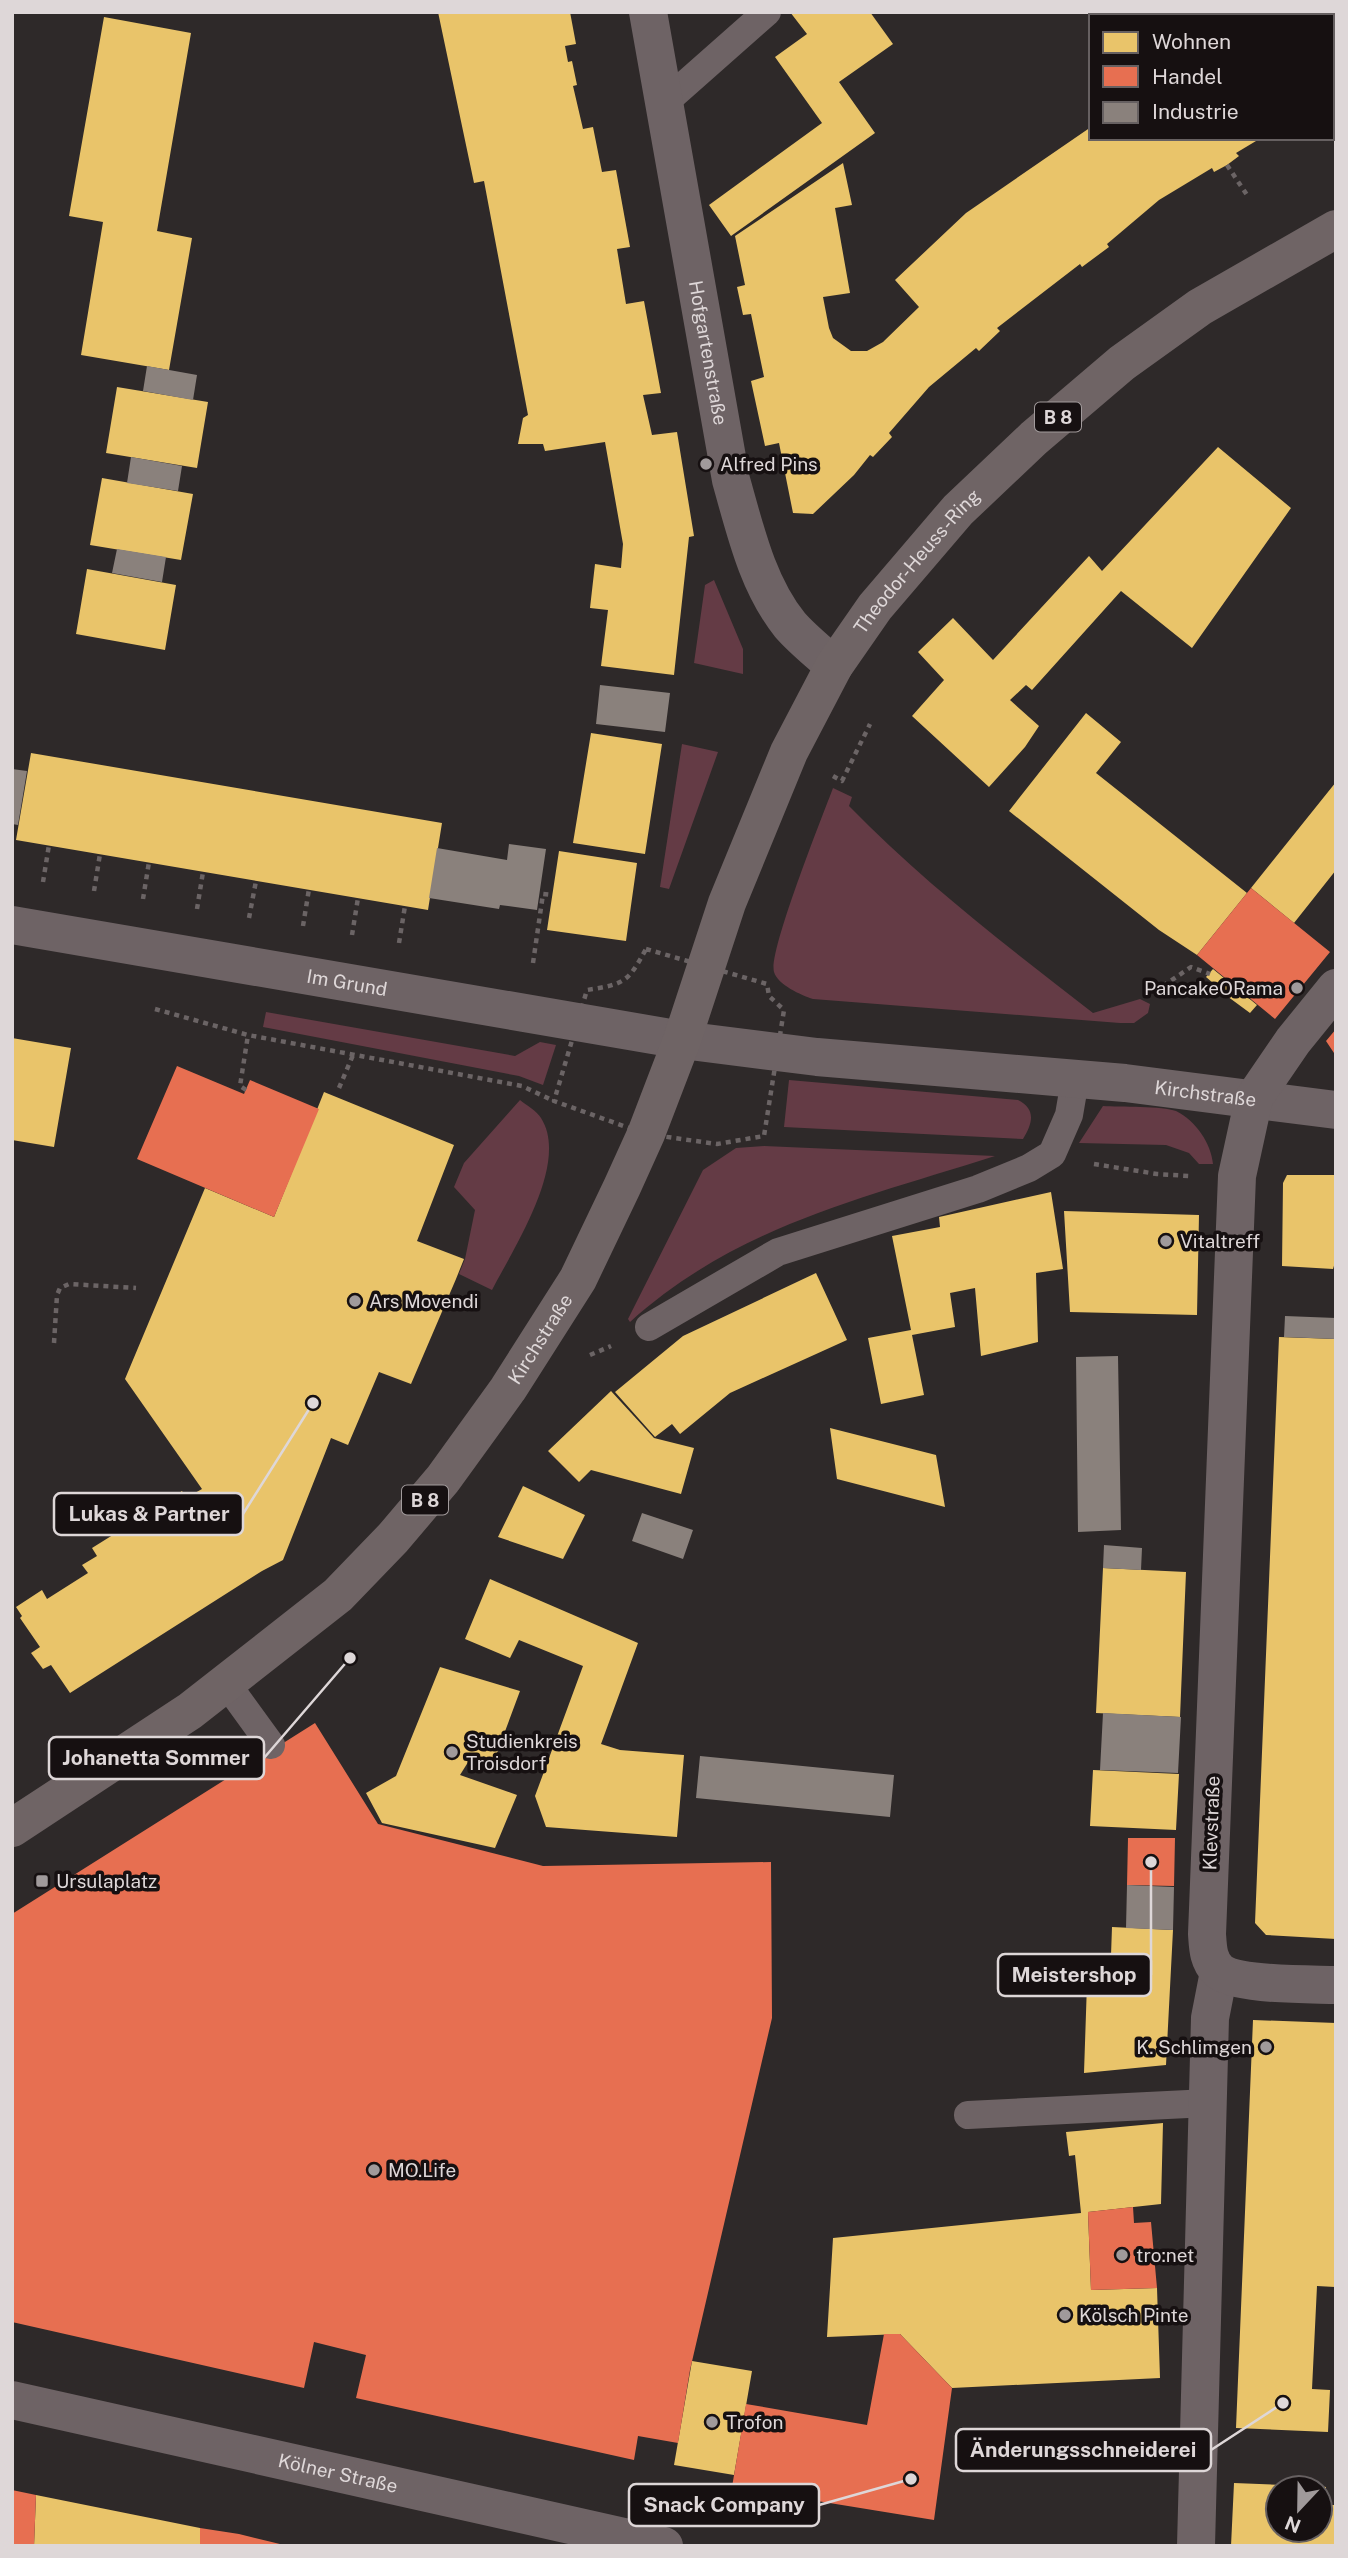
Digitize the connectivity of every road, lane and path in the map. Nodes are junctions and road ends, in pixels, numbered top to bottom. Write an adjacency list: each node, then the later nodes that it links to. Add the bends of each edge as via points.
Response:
1 (648, 12): 3 (street, Hofgartenstraße)
2 (767, 12): 3 (lane)
3 (664, 103): 7 (street, Hofgartenstraße, via 731,480 752,555 791,626)
4 (1227, 165): 5 (path)
5 (1249, 198)
6 (1336, 229): 7 (main road, Theodor-Heuss-Ring / B 8, via 1200,307 1122,363 1034,438 958,510 875,607)
7 (834, 666): 34 (main road, Theodor-Heuss-Ring / B 8, via 789,752 727,903)
8 (870, 724): 9 (path)
9 (842, 780)
10 (49, 845): 15 (path)
11 (100, 853): 17 (path)
12 (149, 862): 20 (path)
13 (203, 872): 22 (path)
14 (256, 881): 23 (path)
15 (43, 883)
16 (309, 889): 25 (path)
17 (94, 892)
18 (552, 895): 28 (path, via 543,894)
19 (358, 898): 26 (path)
20 (143, 901)
21 (405, 906): 27 (path)
22 (196, 910)
23 (248, 919)
24 (12, 925): 34 (street, Im Grund)
25 (303, 928)
26 (352, 936)
27 (398, 945)
28 (532, 969)
29 (1210, 974): 30 (path, via 1191,967)
30 (1163, 986)
31 (1336, 988): 39 (street)
32 (155, 1009): 33 (path)
33 (248, 1035): 35 (path); 38 (path, via 240,1086)
34 (682, 1040): 36 (street, Kirchstraße); 47 (main road, Kirchstraße / B 8, via 646,1134 578,1279 508,1389 443,1479 384,1548 338,1595)
35 (353, 1055): 37 (path); 40 (path, via 522,1086)
36 (1075, 1080): 39 (street, Kirchstraße); 42 (lane, via 1069,1115)
37 (339, 1088)
38 (246, 1090)
39 (1254, 1098): 41 (street, Kirchstraße); 43 (street, Klevstraße)
40 (554, 1101)
41 (1336, 1110)
42 (1052, 1154): 43 (path, via 1157,1174); 45 (lane, via 978,1189 778,1252)
43 (1237, 1176): 50 (street, Klevstraße, via 1207,1934 1209,1959)
44 (136, 1288): 46 (path, via 69,1284 60,1288)
45 (649, 1327)
46 (54, 1343)
47 (226, 1683): 48 (lane); 49 (main road, Kirchstraße / B 8)
48 (271, 1745)
49 (12, 1828)
50 (1219, 1972): 51 (street, via 1253,1981); 52 (street, via 1210,2018)
51 (1336, 1985)
52 (1208, 2103): 53 (lane); 56 (street)
53 (968, 2115)
54 (12, 2400): 55 (street, Kölner Straße)
55 (664, 2546)
56 (1196, 2546)

